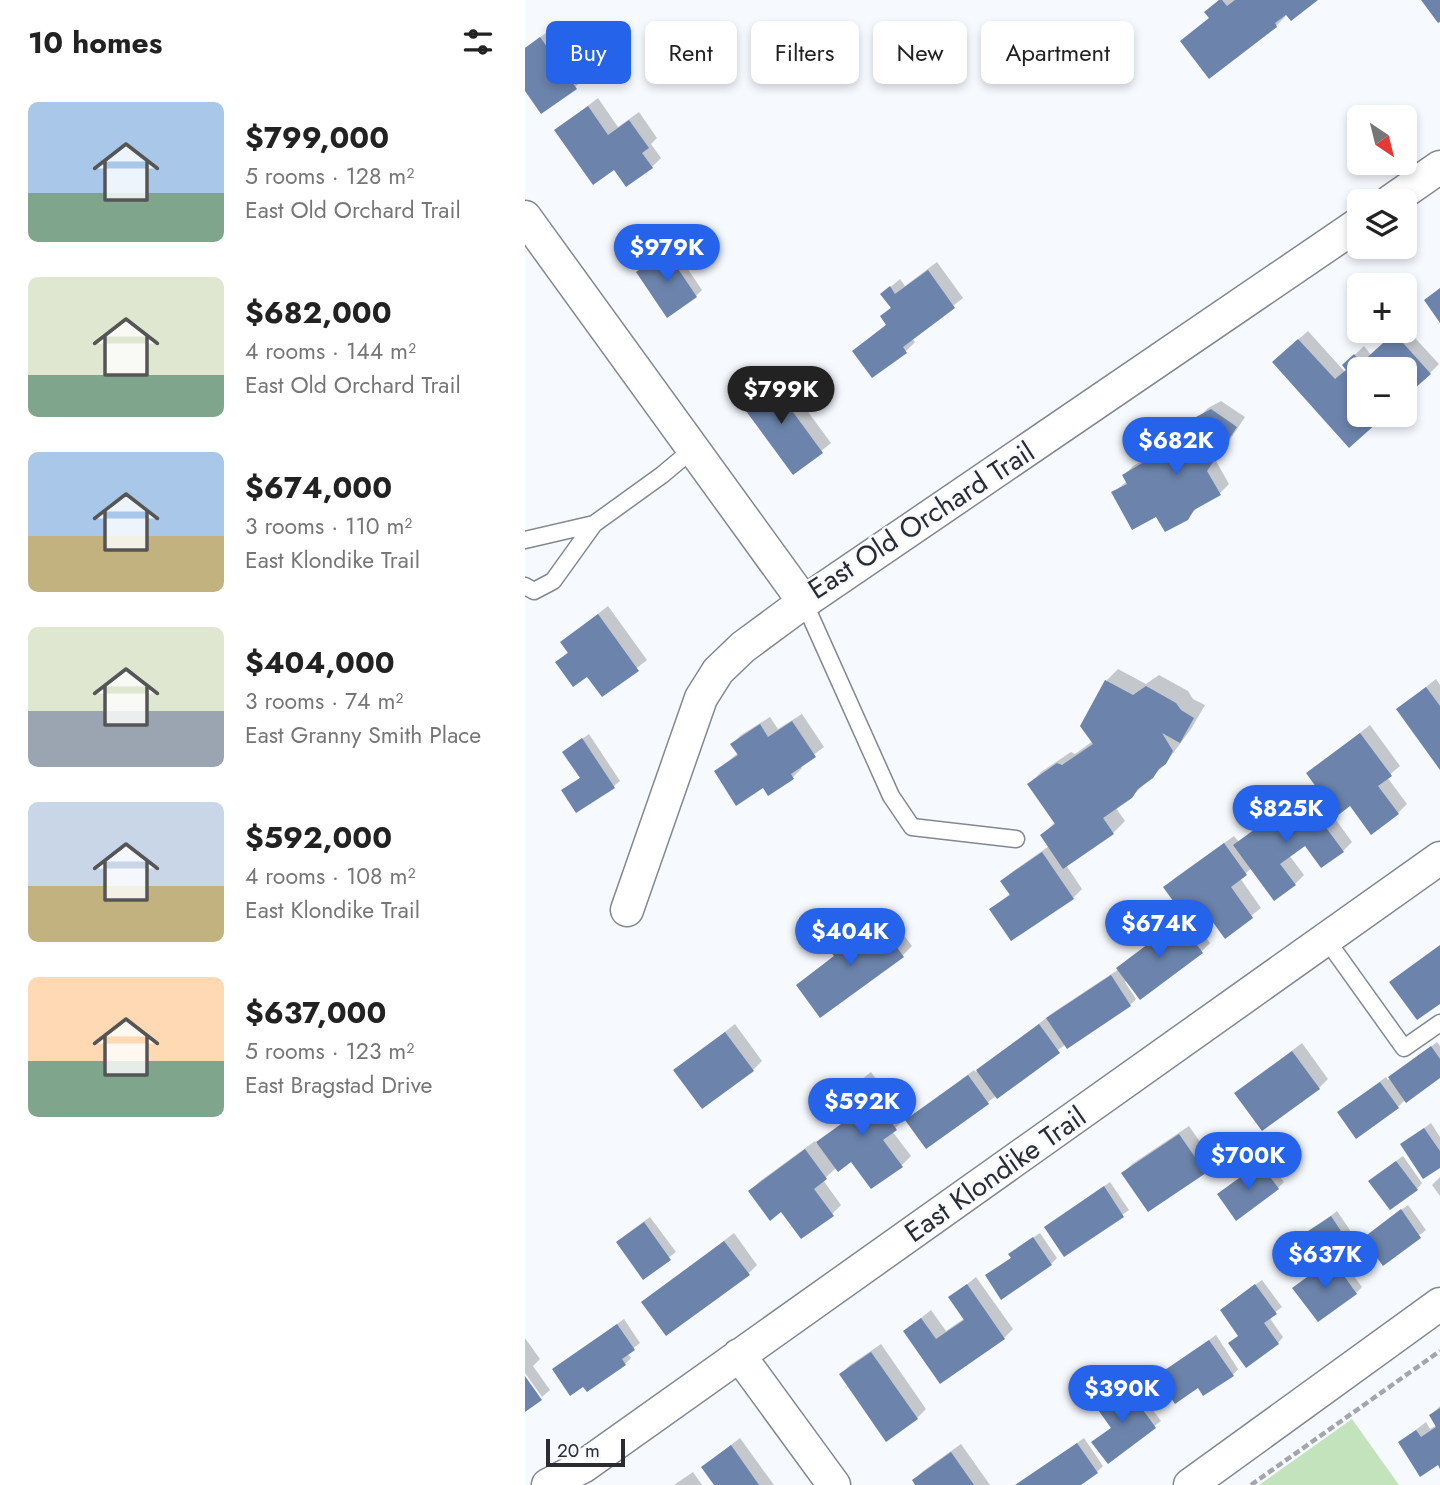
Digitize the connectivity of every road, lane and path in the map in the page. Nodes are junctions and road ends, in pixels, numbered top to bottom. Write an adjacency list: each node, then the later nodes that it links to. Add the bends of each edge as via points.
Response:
1 (1440, 167): 2 (street)
2 (1408, 189)
3 (525, 217): 5 (street, East Old Orchard Trail)
4 (1347, 232): 9 (street, East Old Orchard Trail)
5 (693, 449): 6 (lane); 9 (street, East Old Orchard Trail)
6 (594, 524): 7 (lane); 8 (lane, via 553,581 534,591)
7 (525, 540)
8 (525, 586)
9 (804, 602): 10 (lane, via 891,796 912,827); 12 (street, via 743,646 718,671 701,698)
10 (1016, 839)
11 (1440, 858): 13 (street, East Klondike Trail)
12 (627, 910)
13 (1326, 939): 14 (lane, via 1404,1048); 17 (street, East Klondike Trail)
14 (1440, 1023)
15 (1440, 1304): 20 (street)
16 (1440, 1351): 21 (path)
17 (739, 1356): 18 (street, East Klondike Trail, via 584,1465); 19 (street)
18 (548, 1485)
19 (834, 1485)
20 (1190, 1485)
21 (1251, 1485)

